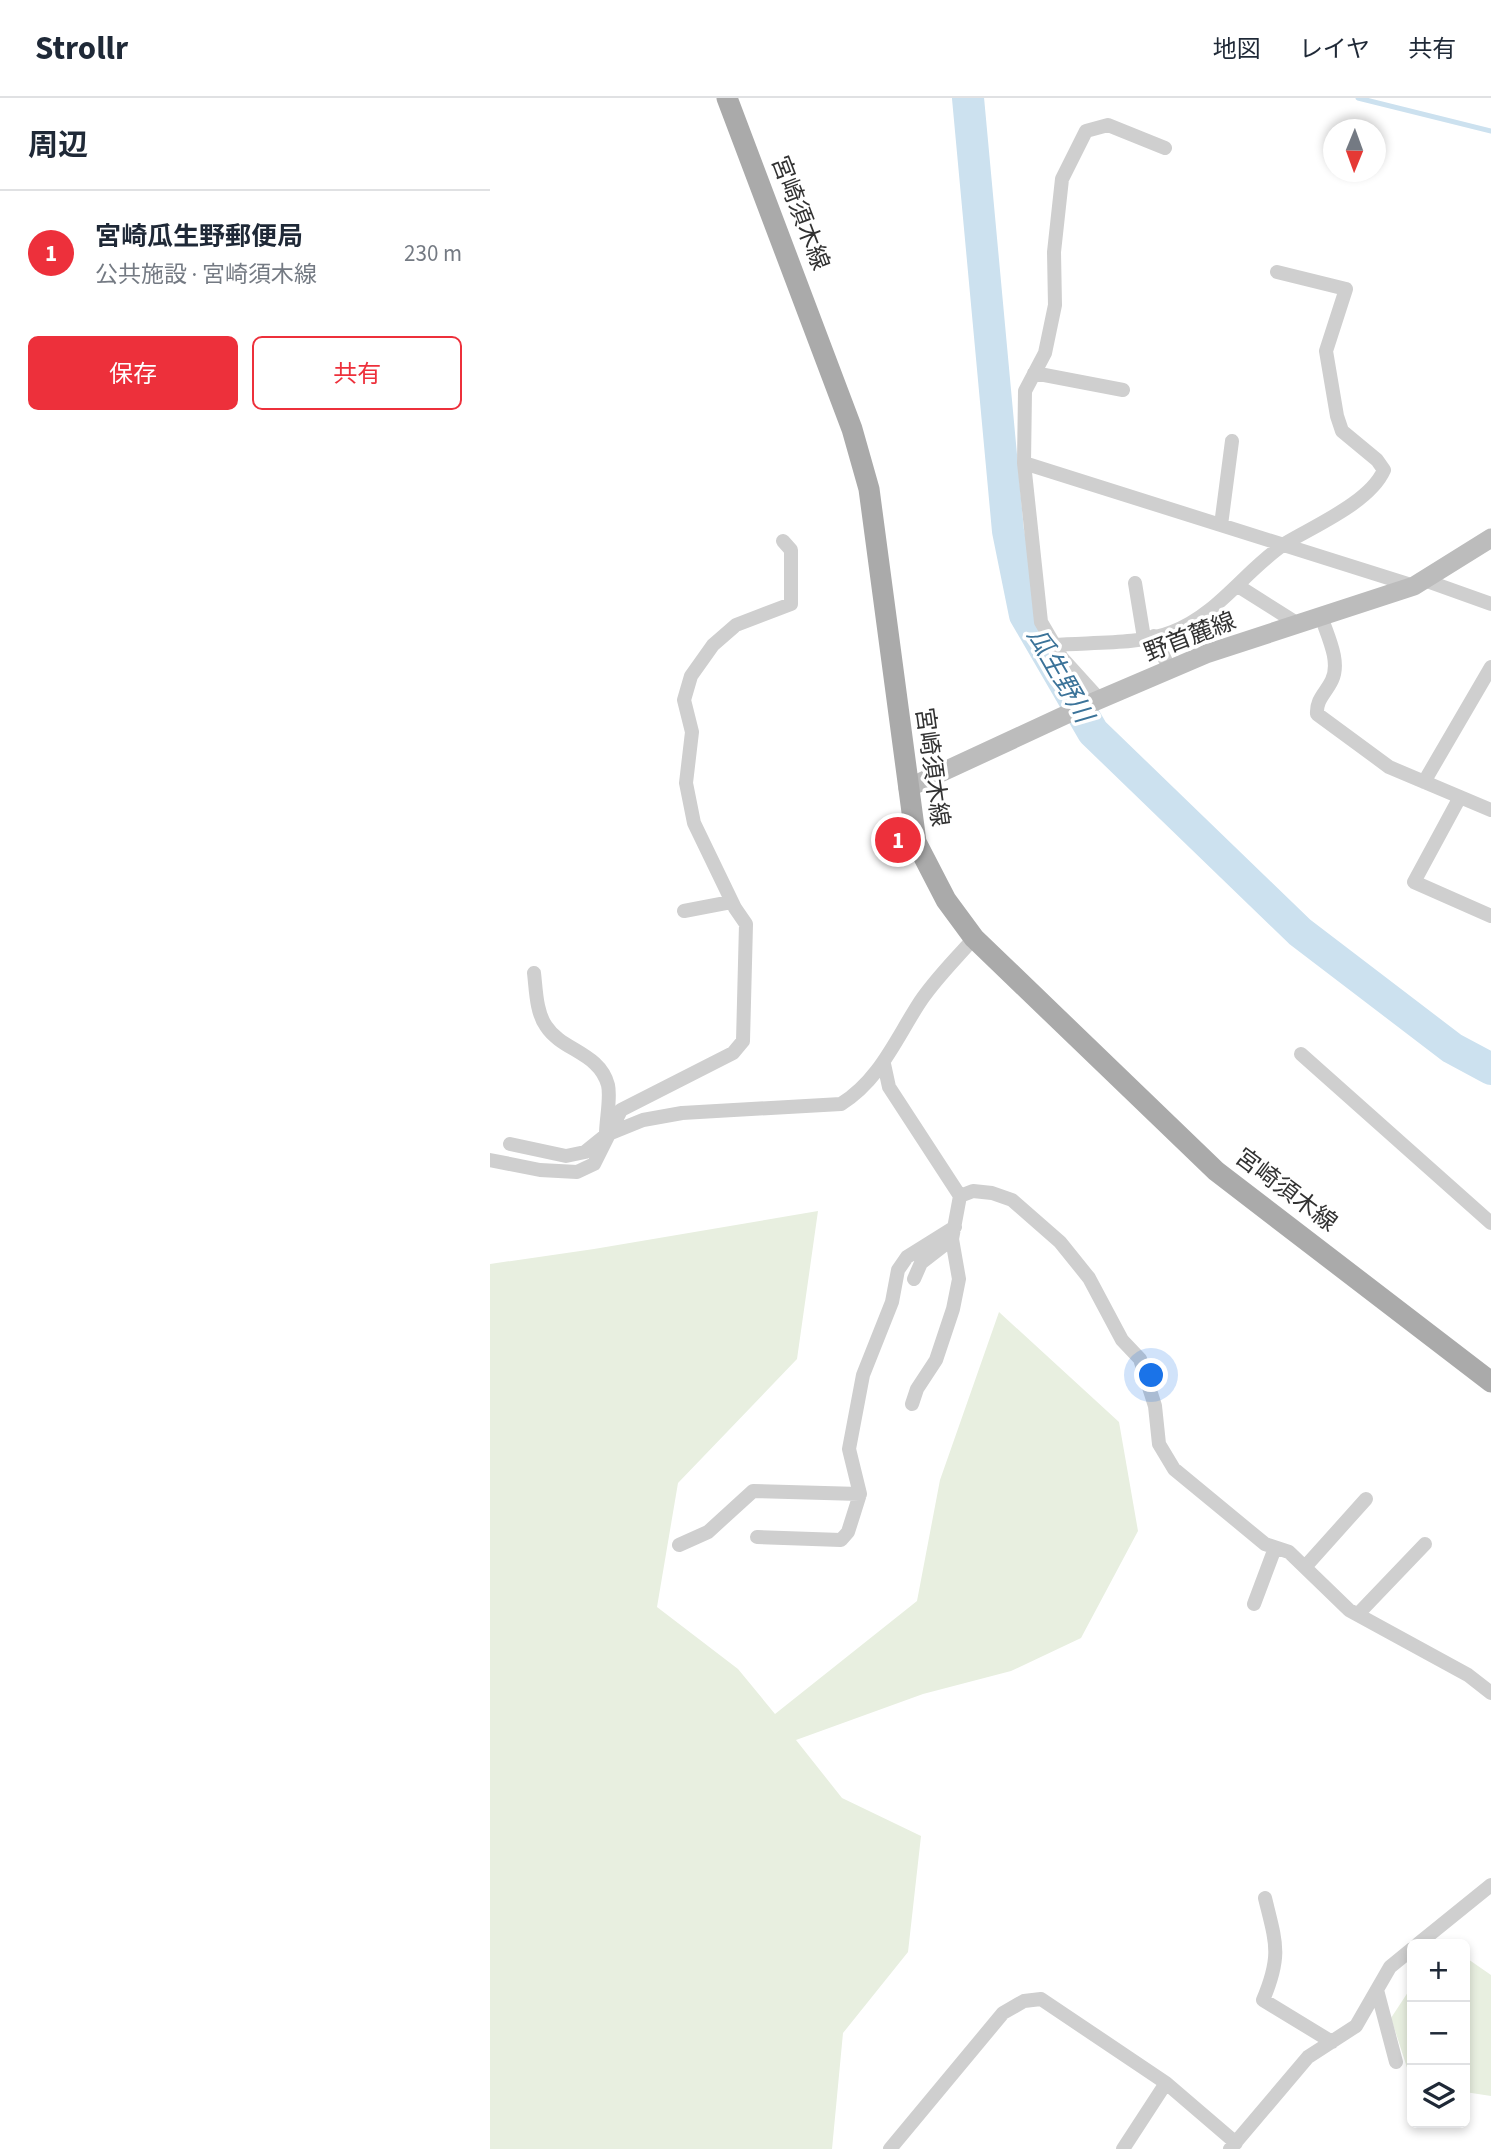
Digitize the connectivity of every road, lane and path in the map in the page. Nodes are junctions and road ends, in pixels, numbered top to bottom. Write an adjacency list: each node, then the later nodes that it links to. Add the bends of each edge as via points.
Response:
1 (727, 98): 24 (main road, 宮崎須木線, via 852,429 869,489)
2 (1165, 148): 4 (street, via 1108,125 1086,131 1062,179 1054,252 1055,305 1045,353)
3 (1277, 272): 11 (street, via 1346,289 1326,351 1337,416 1342,431 1384,470 1379,481 1334,516)
4 (1034, 373): 5 (street); 7 (street, via 1025,391)
5 (1123, 390)
6 (1232, 441): 8 (street)
7 (1024, 463): 8 (street); 19 (street, via 1041,622)
8 (1221, 525): 11 (street)
9 (1491, 538): 13 (main road, 野首麓線)
10 (782, 541): 27 (street, via 792,550 790,604 736,625 713,645 691,676 684,700 692,732 685,783 694,823)
11 (1284, 545): 13 (street); 14 (street)
12 (1135, 583): 18 (street)
13 (1419, 583): 15 (street); 16 (main road, 野首麓線)
14 (1238, 586): 17 (street); 18 (street, via 1211,610 1172,633)
15 (1491, 604)
16 (1321, 616): 17 (main road, 野首麓線); 23 (street, via 1335,659 1334,678 1316,704 1317,714 1388,767)
17 (1298, 624): 21 (main road, 野首麓線)
18 (1149, 637): 19 (street); 21 (street)
19 (1055, 645): 22 (street)
20 (1491, 667): 23 (street)
21 (1170, 670): 22 (main road, 野首麓線)
22 (1094, 702): 24 (main road, 野首麓線)
23 (1424, 782): 25 (street)
24 (908, 788): 30 (main road, 宮崎須木線, via 916,842 946,900)
25 (1460, 797): 26 (street); 29 (street, via 1414,882)
26 (1491, 810)
27 (732, 902): 28 (street); 34 (street, via 746,924 743,1041 733,1053 621,1110)
28 (684, 911)
29 (1491, 916)
30 (974, 937): 33 (street, via 919,1003); 41 (main road, 宮崎須木線, via 1216,1171)
31 (534, 973): 34 (street, via 545,1026 585,1054 600,1069 608,1087)
32 (1301, 1054): 38 (street)
33 (884, 1064): 34 (street, via 856,1095 841,1104 682,1113 643,1120); 37 (street, via 889,1087)
34 (606, 1135): 35 (street, via 585,1152 566,1156); 36 (street, via 594,1164 577,1172)
35 (510, 1144)
36 (490, 1160)
37 (960, 1196): 39 (street); 48 (street, via 983,1192 1012,1200 1060,1242 1089,1278 1122,1340 1140,1359 1156,1406 1158,1444 1174,1469)
38 (1491, 1223)
39 (953, 1233): 40 (street, via 920,1263); 42 (street, via 959,1279 953,1309 936,1360); 43 (street, via 907,1257 898,1270 892,1302 863,1375 849,1449)
40 (914, 1279)
41 (1491, 1382)
42 (912, 1404)
43 (860, 1494): 45 (street, via 841,1540); 47 (street, via 753,1491 708,1532)
44 (1366, 1499): 49 (street)
45 (757, 1537)
46 (1425, 1544): 51 (street)
47 (679, 1545)
48 (1275, 1548): 49 (street, via 1289,1552); 50 (street)
49 (1304, 1567): 51 (street)
50 (1254, 1604)
51 (1358, 1614): 52 (street, via 1468,1675)
52 (1491, 1693)
53 (1491, 1885): 55 (street)
54 (1265, 1898): 58 (street, via 1277,1946 1275,1970 1263,2000)
55 (1424, 1939)
56 (1407, 1953): 57 (street, via 1390,1967)
57 (1377, 1990): 58 (street, via 1356,2026); 59 (street)
58 (1332, 2042): 61 (street, via 1308,2057)
59 (1396, 2062)
60 (1166, 2083): 61 (street); 62 (street, via 1041,1999 1024,2001 1003,2013); 63 (street)
61 (1233, 2146)
62 (890, 2149)
63 (1123, 2149)

